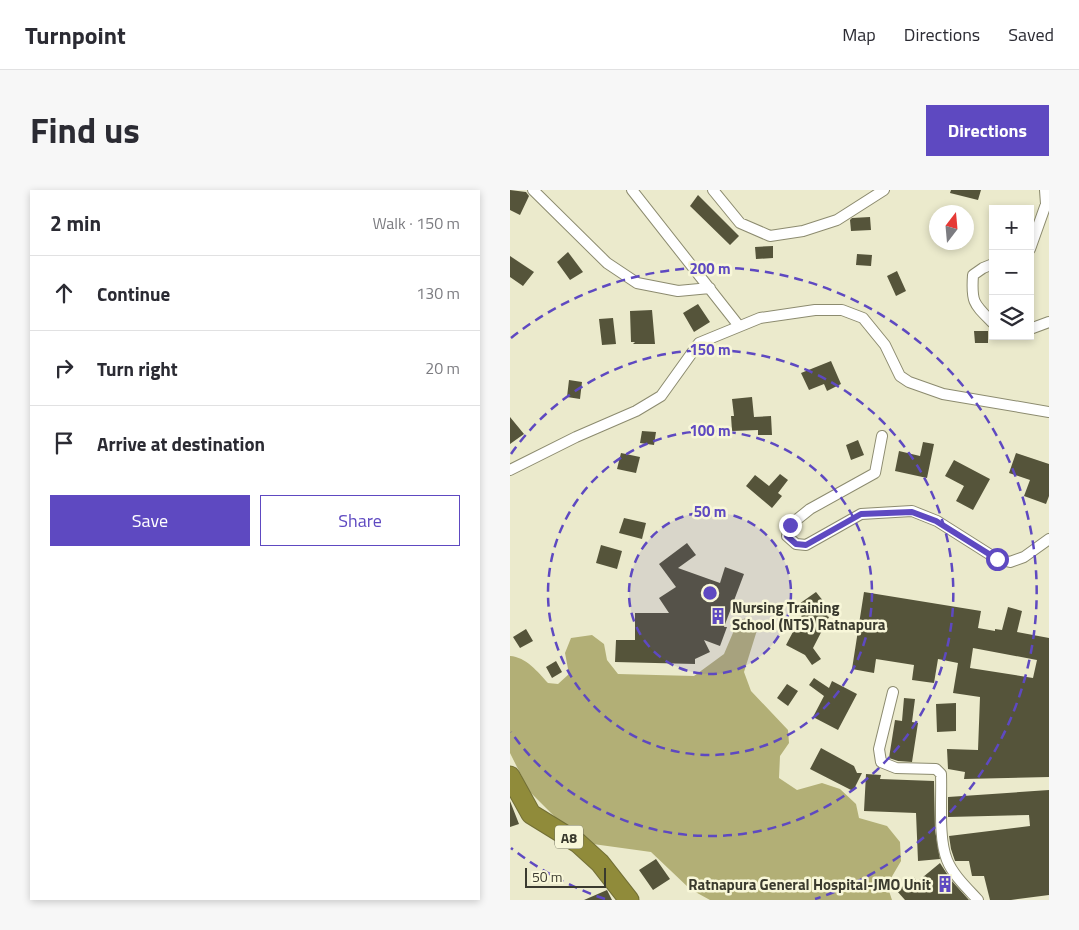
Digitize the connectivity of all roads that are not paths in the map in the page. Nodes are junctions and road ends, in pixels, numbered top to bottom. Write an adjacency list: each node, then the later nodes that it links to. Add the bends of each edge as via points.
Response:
1 (533, 190): 8 (street, via 607,263 637,283 678,291)
2 (632, 190): 8 (street)
3 (713, 190): 4 (street, via 740,222 770,236 803,231 837,220)
4 (884, 190)
5 (1045, 190): 6 (street, via 1046,204)
6 (1034, 238)
7 (989, 266): 9 (street, via 974,275 972,293 975,304)
8 (710, 288): 11 (street)
9 (989, 319)
10 (1049, 322): 12 (street)
11 (739, 326): 13 (street, via 779,315 842,310 863,318 885,345 900,376 909,382 944,394); 15 (street, via 699,343 661,396)
12 (1034, 328)
13 (1049, 412)
14 (882, 436): 16 (street, via 875,473 810,509 790,525 787,536 796,544 806,545 861,514 912,512 936,521 997,559 1010,562)
15 (510, 470)
16 (1049, 539)
17 (893, 692): 20 (street, via 880,749 881,762 896,768 936,769 941,774 943,845 947,861)
18 (510, 776): 19 (highway, A8, via 531,814 578,843 600,863)
19 (630, 900)
20 (978, 900)

